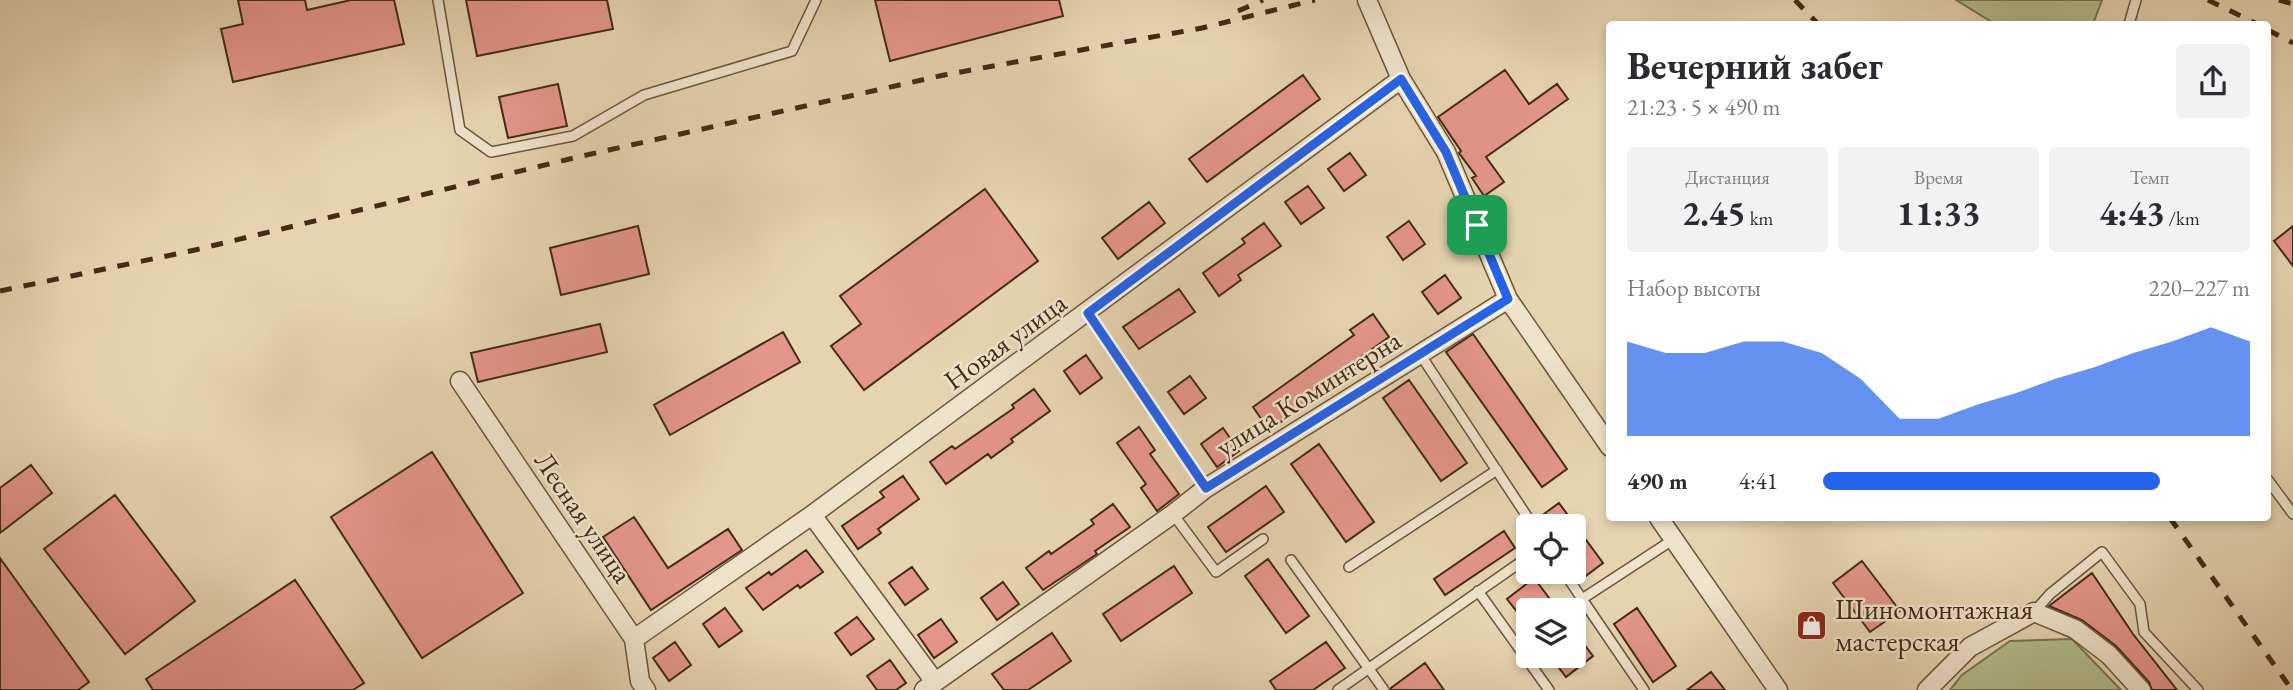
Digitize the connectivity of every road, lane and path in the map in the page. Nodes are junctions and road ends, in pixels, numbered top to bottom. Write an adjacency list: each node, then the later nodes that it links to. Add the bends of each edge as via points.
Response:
1 (438, 0): 2 (lane, via 460,130 491,152 573,136 644,94 792,51)
2 (816, 0)
3 (1367, 0): 6 (street)
4 (2136, 0): 5 (lane)
5 (2130, 21)
6 (1401, 79): 7 (street, via 1446,152); 8 (street, Новая улица)
7 (1508, 299): 9 (street, улица Коминтерна); 11 (street)
8 (1088, 313): 14 (lane); 18 (street, Новая улица)
9 (1420, 354): 12 (lane); 14 (street, улица Коминтерна)
10 (460, 381): 29 (street, Лесная улица)
11 (1606, 441)
12 (1497, 470): 16 (lane); 24 (lane)
13 (2271, 484): 17 (lane)
14 (1206, 488): 15 (street, улица Коминтерна)
15 (1173, 514): 20 (lane, via 1216,572); 31 (street, улица Коминтерна)
16 (1526, 514)
17 (2293, 514)
18 (812, 515): 29 (street, Новая улица); 31 (street, улица Коминтерна)
19 (1661, 521): 21 (street)
20 (1263, 539)
21 (1674, 539): 26 (lane); 37 (street)
22 (1291, 560): 30 (lane)
23 (1516, 565): 25 (lane)
24 (1349, 567)
25 (1478, 592): 30 (lane); 35 (lane)
26 (1584, 598)
27 (1586, 605): 36 (lane)
28 (2034, 612): 38 (street, via 1970,646); 39 (street, via 2075,629 2109,655); 40 (lane, via 2102,552 2140,604 2144,632)
29 (634, 639): 32 (street, Лесная улица)
30 (1368, 668): 33 (lane); 34 (lane)
31 (930, 686)
32 (637, 687)
33 (1338, 690)
34 (1384, 690)
35 (1549, 690)
36 (1644, 690)
37 (1778, 690)
38 (1927, 690)
39 (2141, 690)
40 (2198, 690)

